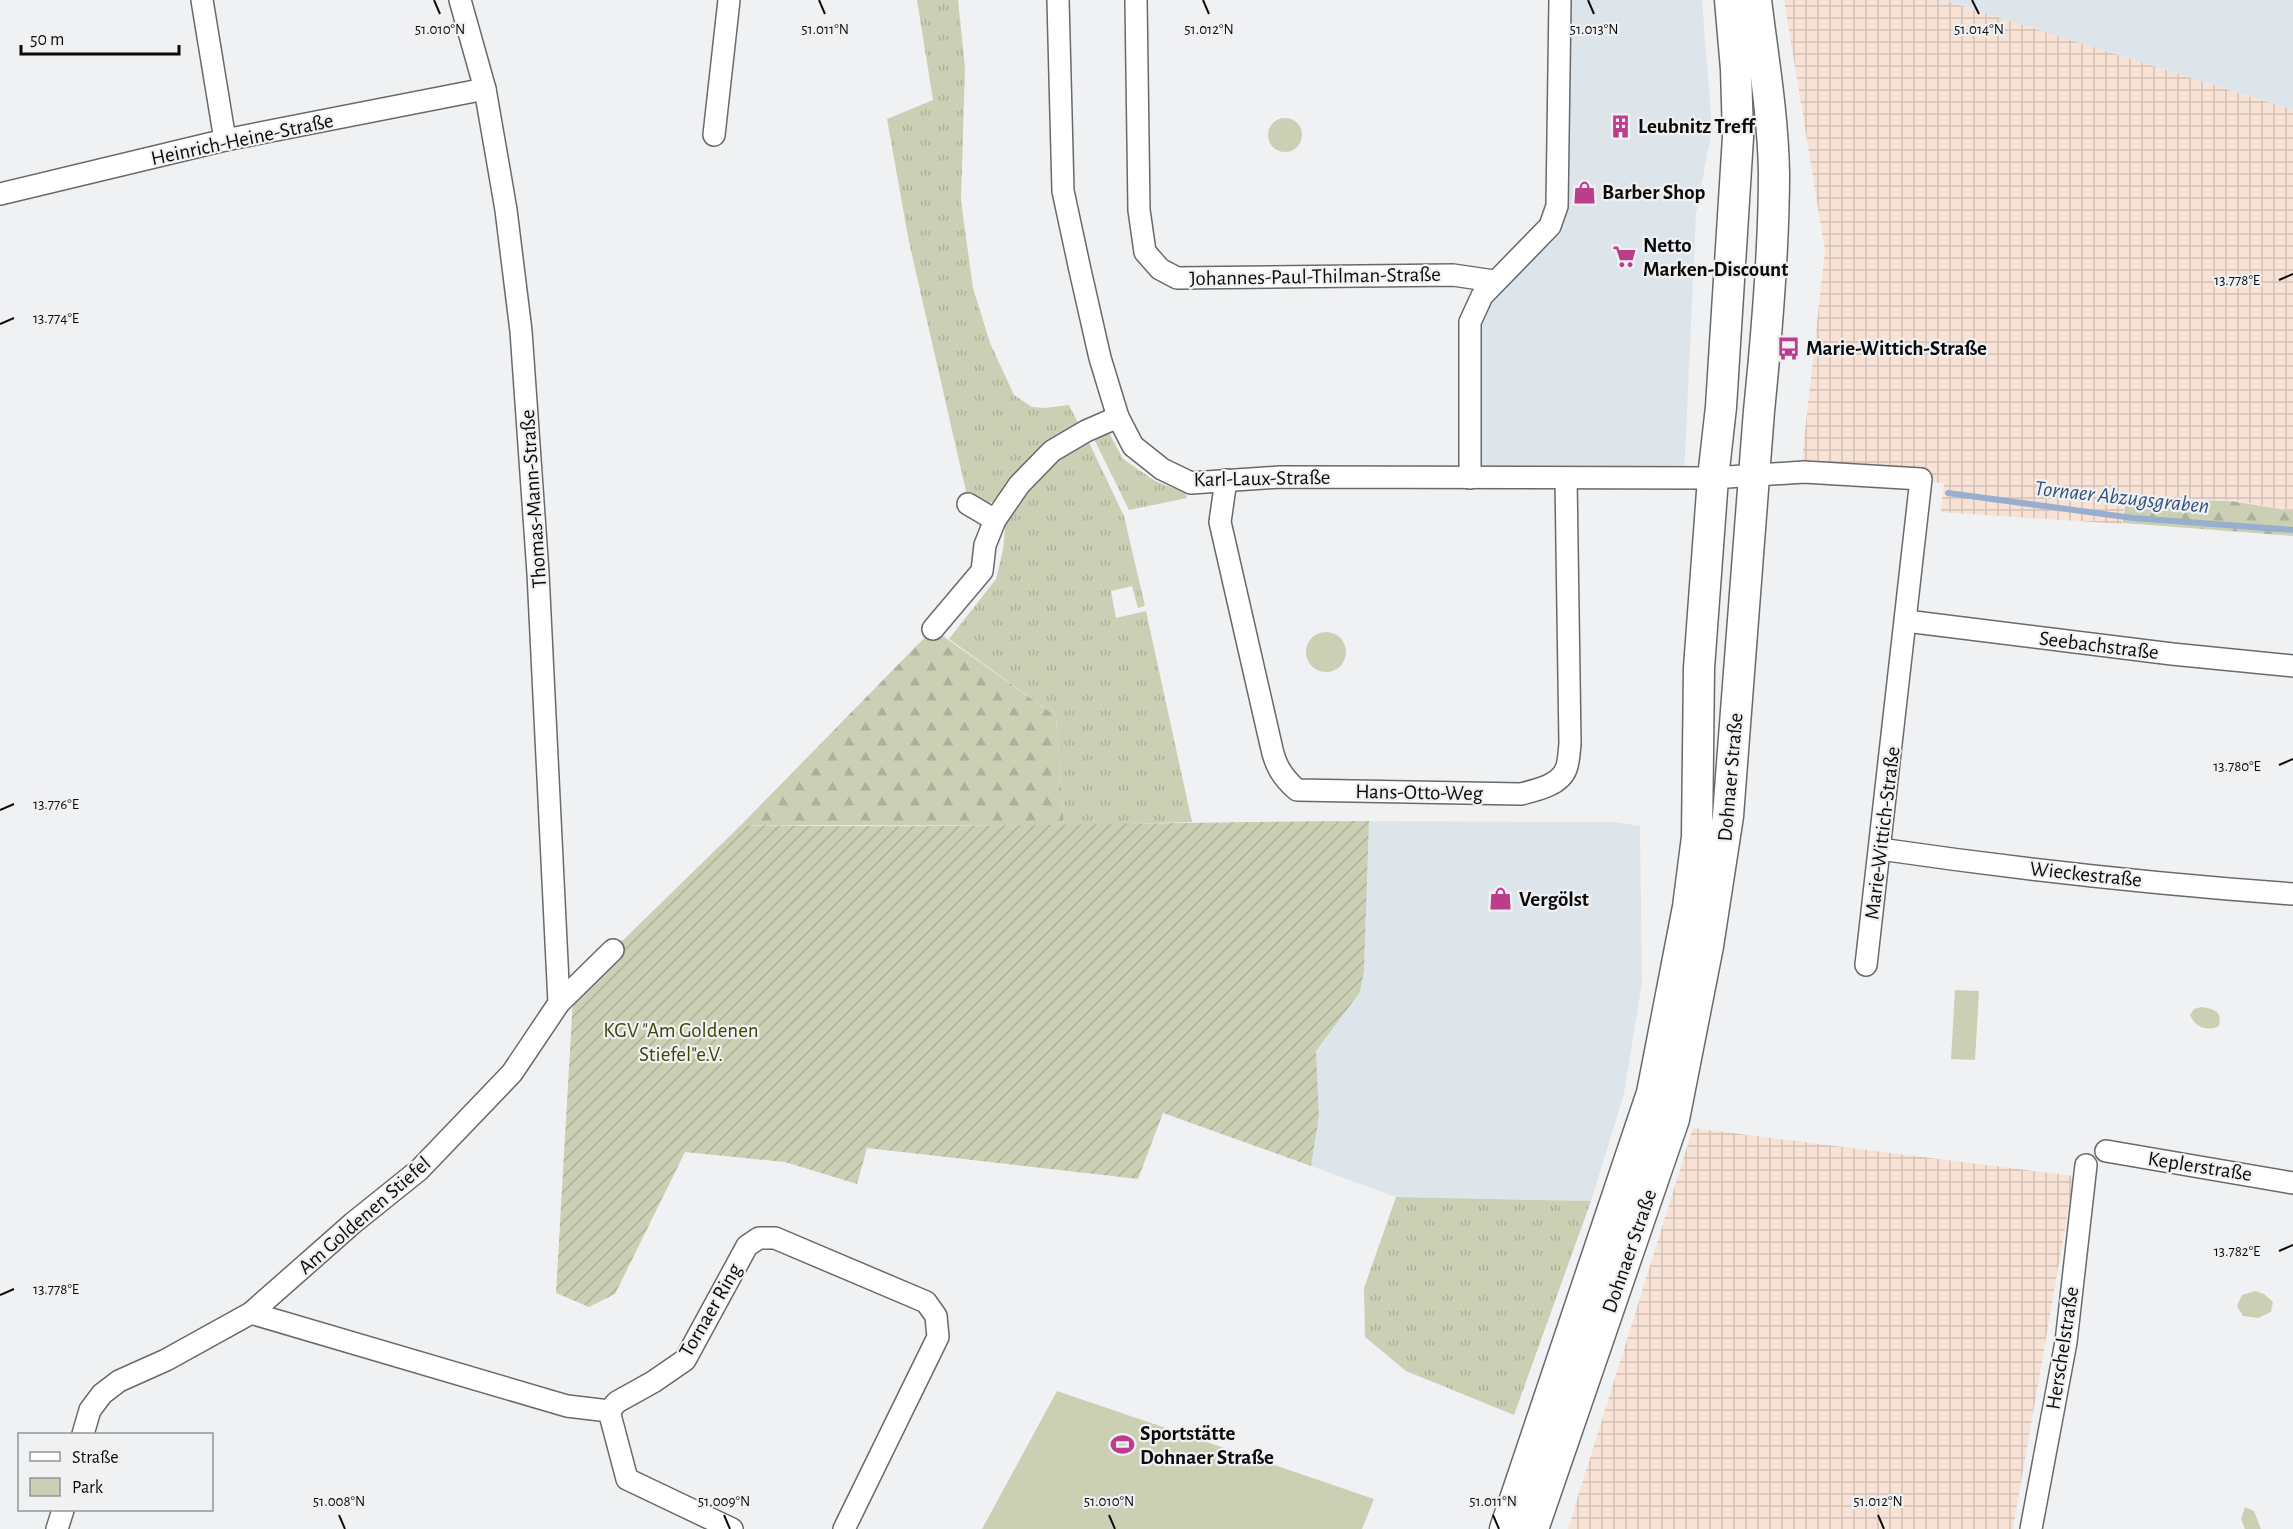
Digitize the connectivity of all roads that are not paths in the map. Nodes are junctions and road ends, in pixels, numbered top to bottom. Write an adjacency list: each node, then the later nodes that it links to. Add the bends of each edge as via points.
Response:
1 (202, 0): 11 (street)
2 (460, 0): 9 (street, Thomas-Mann-Straße)
3 (729, 0): 10 (street)
4 (1058, 0): 14 (street, Karl-Laux-Straße, via 1064,191 1095,337)
5 (1136, 0): 13 (street, Johannes-Paul-Thilman-Straße, via 1139,210 1145,252 1160,269 1177,278 1453,275)
6 (1560, 0): 13 (street, via 1559,181 1555,214 1550,226)
7 (1730, 0): 18 (main road, Dohnaer Straße, via 1738,137)
8 (1756, 0): 15 (main road, Dohnaer Straße, via 1774,171 1766,348)
9 (484, 89): 11 (street, Heinrich-Heine-Straße); 29 (street, Thomas-Mann-Straße, via 506,210 521,332 538,573)
10 (714, 135)
11 (225, 140): 12 (street, Heinrich-Heine-Straße)
12 (0, 194)
13 (1494, 281): 16 (street, via 1470,322)
14 (1118, 417): 19 (street, Karl-Laux-Straße, via 1133,446 1162,469 1191,483); 21 (street, via 1052,451 1019,485)
15 (1754, 475): 18 (street, Marie-Wittich-Straße); 22 (street, Marie-Wittich-Straße, via 1804,472 1921,478); 41 (main road, Dohnaer Straße, via 1728,816 1708,946 1674,1119)
16 (1470, 478): 17 (street, Karl-Laux-Straße); 19 (street, Karl-Laux-Straße)
17 (1566, 478): 18 (street, Karl-Laux-Straße); 19 (street, Hans-Otto-Weg, via 1568,761 1556,782 1521,794 1297,790 1284,778 1272,753 1220,522)
18 (1713, 478): 40 (main road, Dohnaer Straße, via 1699,668 1697,837 1657,1070)
19 (1226, 480)
20 (968, 504): 21 (street)
21 (994, 520): 23 (street, via 985,545 982,571)
22 (1906, 621): 24 (street, Seebachstraße); 25 (street, Marie-Wittich-Straße)
23 (933, 629)
24 (2293, 666)
25 (1880, 849): 26 (street, Wieckestraße, via 2071,873); 28 (street, Marie-Wittich-Straße)
26 (2293, 894)
27 (614, 950): 29 (street, Am Goldenen Stiefel)
28 (1866, 965)
29 (559, 1004): 33 (street, Am Goldenen Stiefel, via 512,1073 419,1170)
30 (2106, 1151): 32 (street, Keplerstraße)
31 (2086, 1165): 42 (street, Herschelstraße, via 2066,1342)
32 (2293, 1183)
33 (251, 1313): 34 (street, via 567,1406); 35 (street, Am Goldenen Stiefel, via 119,1381 90,1410)
34 (609, 1412): 38 (street, via 627,1479); 39 (street, Tornaer Ring, via 617,1402 685,1360 747,1246 759,1238 775,1238 926,1302 936,1316 938,1337)
35 (83, 1433)
36 (62, 1511): 37 (street)
37 (57, 1529)
38 (732, 1529)
39 (844, 1529)
40 (1505, 1529)
41 (1533, 1529)
42 (2031, 1529)

